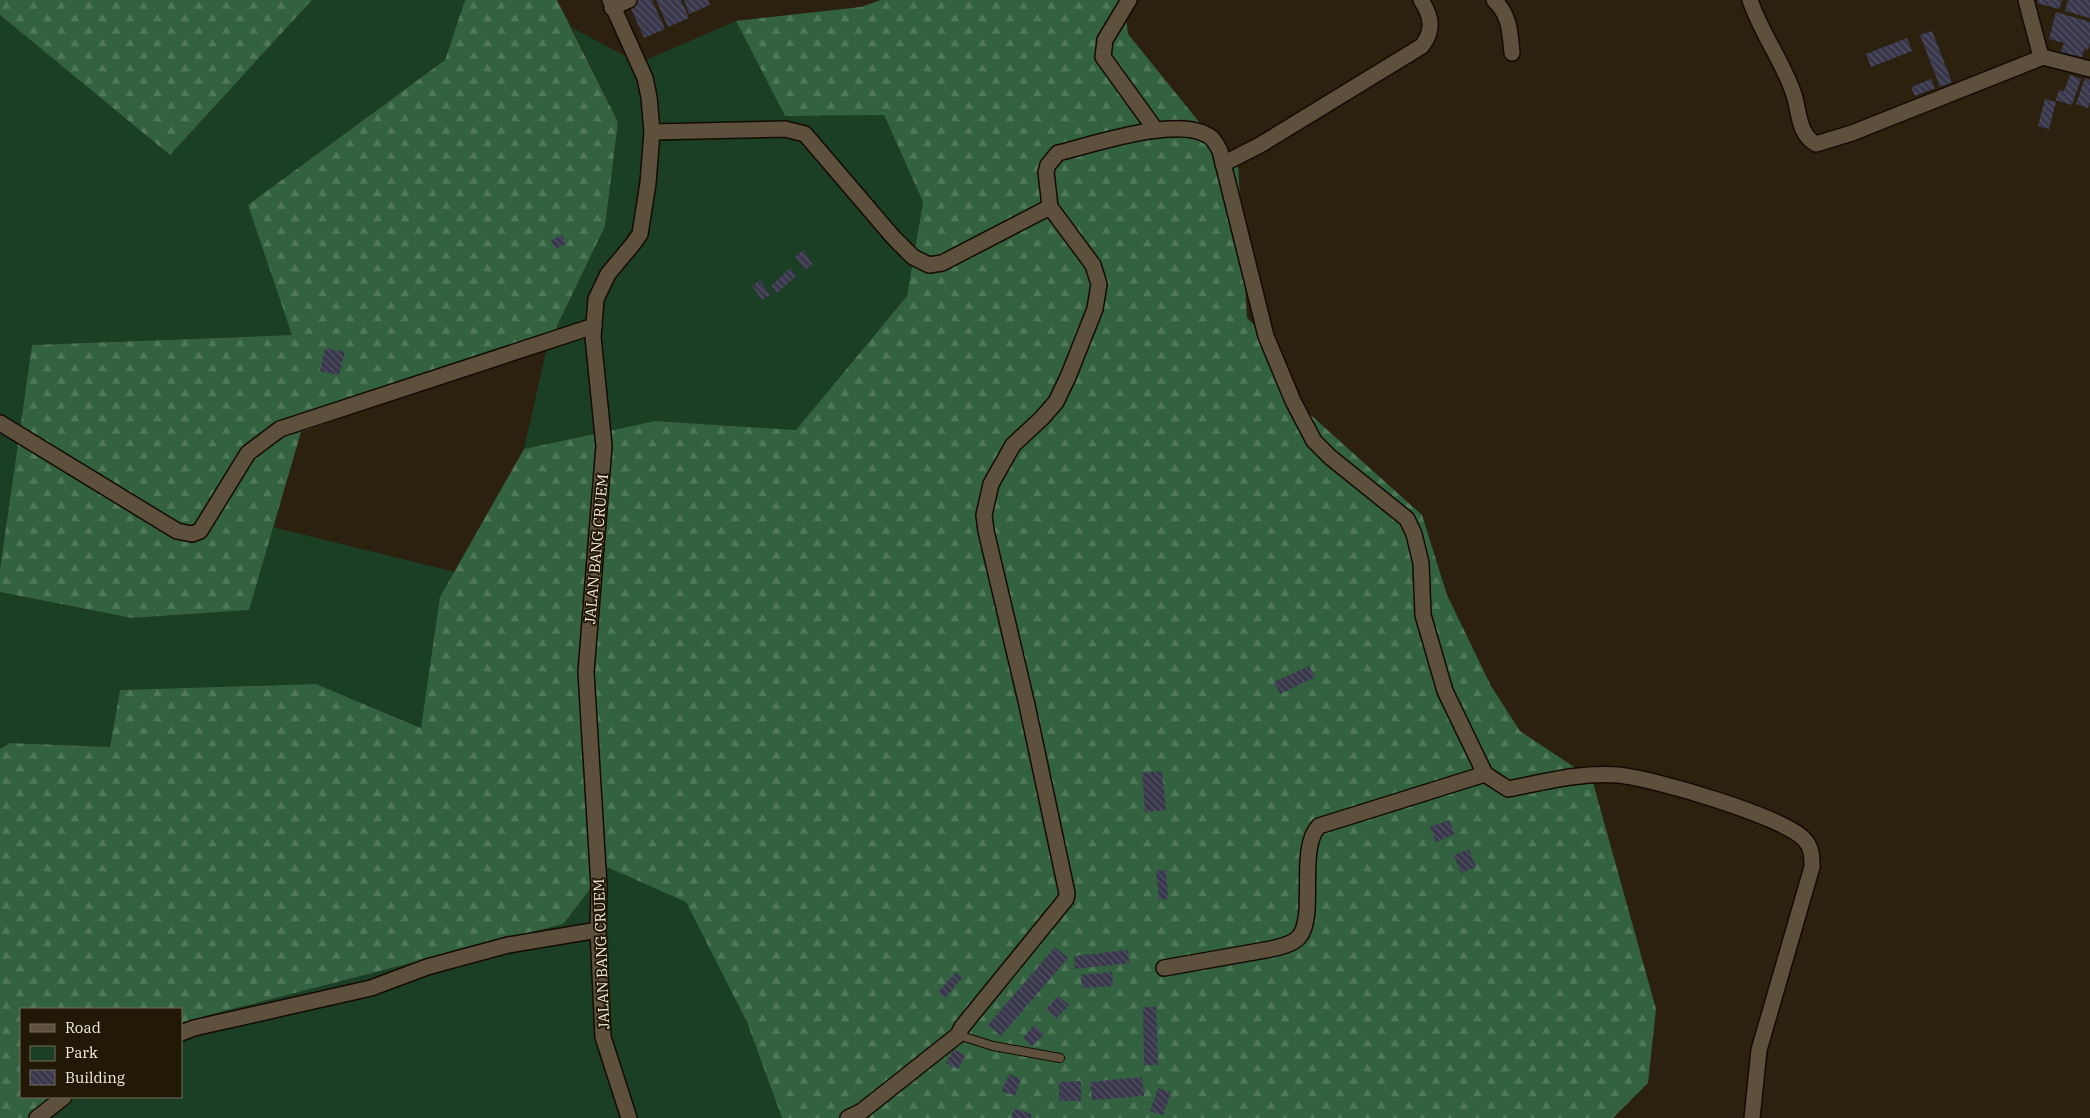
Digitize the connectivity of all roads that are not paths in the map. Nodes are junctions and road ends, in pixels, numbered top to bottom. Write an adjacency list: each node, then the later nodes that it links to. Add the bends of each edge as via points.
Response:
1 (629, 0): 7 (street)
2 (1130, 0): 11 (street, via 1105,40 1103,57)
3 (1422, 0): 13 (street, via 1430,23 1430,35 1422,46 1260,145)
4 (1494, 0): 8 (street, via 1510,25)
5 (1750, 0): 9 (street, via 1758,25 1794,93 1807,138 1816,144 1852,133)
6 (2026, 0): 9 (street)
7 (611, 4): 12 (street, JALAN BANG CRUEM, via 644,78)
8 (1512, 53)
9 (2043, 57): 10 (street)
10 (2090, 69)
11 (1155, 129): 13 (street, via 1182,128 1208,135 1216,143); 14 (street, via 1058,153 1048,164 1046,172)
12 (652, 132): 14 (street, via 792,130 809,136 894,237 913,257 929,265 942,263); 15 (street, JALAN BANG CRUEM, via 640,234 608,274 596,299)
13 (1223, 164): 17 (street, via 1266,336 1293,401 1314,441 1407,519 1414,534 1422,563 1423,615 1442,681)
14 (1050, 207): 21 (street, via 1093,265 1099,284 1095,309 1056,402 1013,445 991,484 984,515 1067,893 1066,899)
15 (594, 326): 16 (street, via 280,429 248,453 200,531 192,534 177,531); 18 (street, JALAN BANG CRUEM, via 592,337 604,446 586,672 599,886)
16 (0, 423)
17 (1485, 774): 19 (street, via 1320,826 1313,832 1305,921 1299,937 1288,944); 27 (street, via 1508,789 1575,777 1618,775 1672,786 1775,821 1805,840 1812,854 1812,867 1760,1050)
18 (598, 930): 20 (street, via 508,946 427,967 371,988); 25 (street, JALAN BANG CRUEM, via 603,1038)
19 (1164, 968)
20 (182, 1033)
21 (958, 1035): 22 (lane, via 993,1046); 26 (street, via 862,1111)
22 (1060, 1058)
23 (63, 1098): 24 (street)
24 (37, 1118)
25 (629, 1118)
26 (848, 1118)
27 (1752, 1118)

